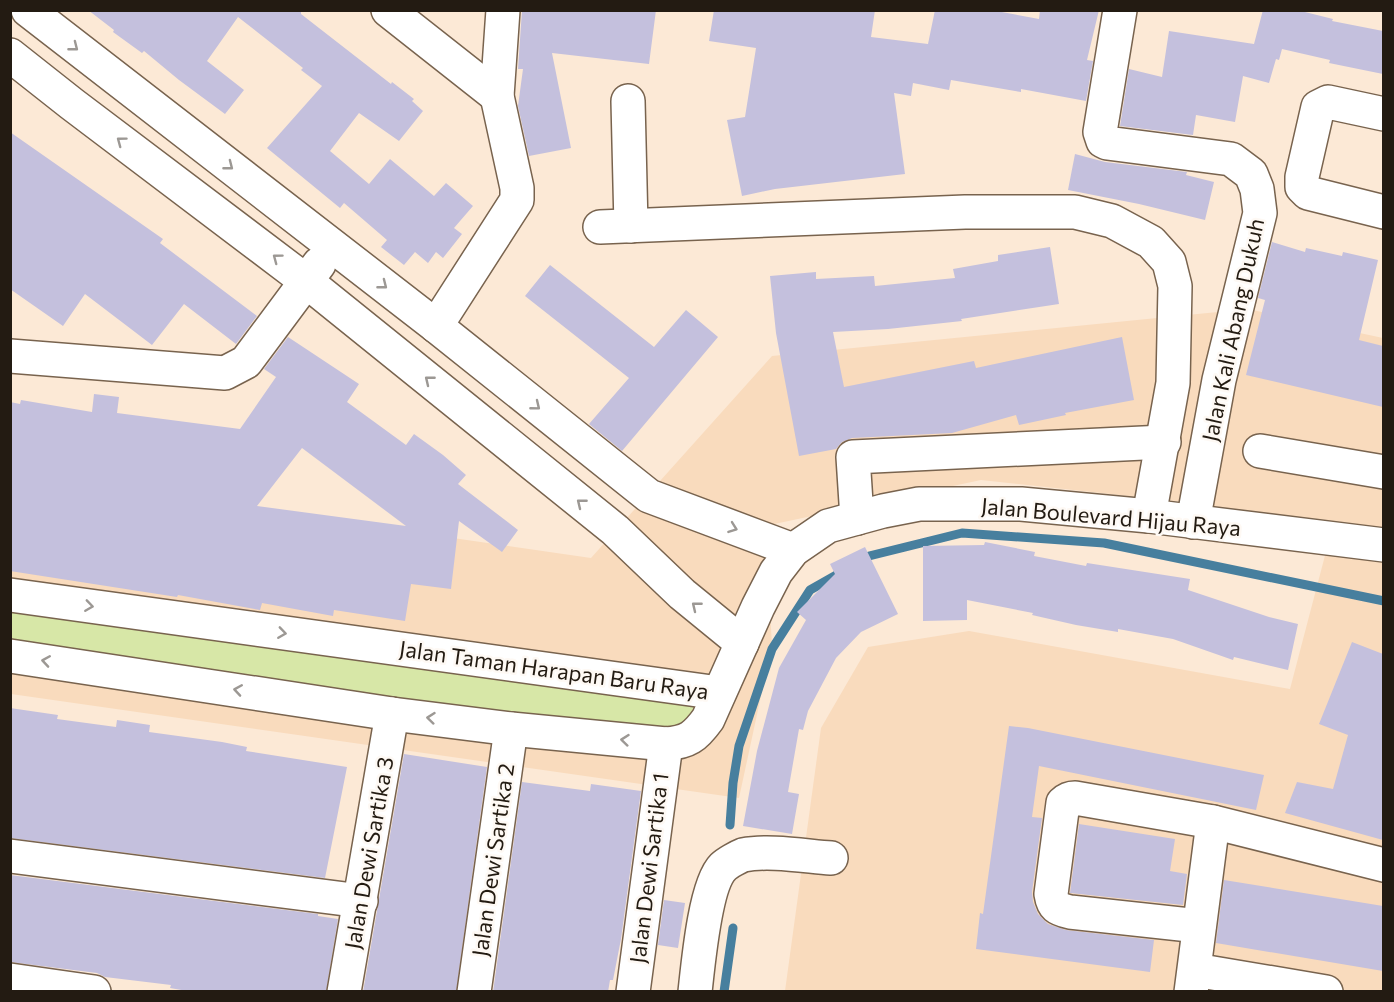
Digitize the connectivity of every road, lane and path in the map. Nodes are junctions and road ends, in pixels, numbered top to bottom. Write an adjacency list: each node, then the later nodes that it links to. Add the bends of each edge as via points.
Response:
1 (28, 10): 6 (street, one-way to 6)
2 (388, 10): 7 (street)
3 (503, 10): 7 (street)
4 (1120, 10): 22 (street, Jalan Kali Abang Dukuh, via 1100,132 1103,141 1231,159 1251,174 1257,189 1260,213 1219,380)
5 (10, 55): 9 (street)
6 (101, 68): 9 (street); 12 (street, one-way to 12)
7 (496, 96): 14 (street, via 517,200)
8 (628, 101): 16 (street, via 615,227 965,212 1075,212 1112,220 1151,242 1169,262 1175,286 1173,383)
9 (72, 104): 13 (street, one-way to 9)
10 (1383, 114): 11 (street, via 1328,102 1318,107 1302,188 1308,193)
11 (1383, 212)
12 (333, 246): 13 (street); 14 (street, one-way to 14)
13 (306, 281): 15 (street, via 246,362 225,373); 23 (street, one-way to 13)
14 (436, 326): 19 (street, one-way to 19)
15 (18, 352)
16 (1164, 442): 20 (street); 21 (street, via 853,457)
17 (1260, 450): 18 (street)
18 (1383, 472)
19 (649, 496): 23 (street); 25 (street, one-way to 25)
20 (1149, 516): 21 (street, Jalan Boulevard Hijau Raya, via 1021,504 919,504); 22 (street, Jalan Boulevard Hijau Raya)
21 (857, 518): 25 (street, Jalan Boulevard Hijau Raya, via 828,526)
22 (1193, 522): 24 (street, Jalan Boulevard Hijau Raya)
23 (615, 530): 27 (street, one-way to 23, via 682,594)
24 (1383, 545)
25 (793, 550): 27 (street, Jalan Boulevard Hijau Raya, via 776,572)
26 (10, 595): 29 (street, Jalan Taman Harapan Baru Raya, one-way to 29)
27 (742, 643): 29 (street, Jalan Boulevard Hijau Raya)
28 (10, 656): 30 (street, Jalan Taman Harapan Baru Raya, one-way to 28)
29 (719, 693): 32 (street, Jalan Taman Harapan Baru Raya, via 698,733 683,743)
30 (392, 714): 31 (street, Jalan Taman Harapan Baru Raya, one-way to 30); 37 (street, Jalan Dewi Sartika 3)
31 (511, 729): 32 (street, Jalan Taman Harapan Baru Raya, one-way to 31); 43 (street, Jalan Dewi Sartika 2)
32 (666, 744): 44 (street, Jalan Dewi Sartika 1)
33 (1213, 822): 36 (street); 38 (street); 38 (street, via 1069,798 1064,803 1051,894 1056,908 1070,912)
34 (10, 856): 37 (street)
35 (831, 858): 45 (street, via 765,854 742,856 722,867 703,929)
36 (1383, 865)
37 (361, 901): 42 (street, Jalan Dewi Sartika 3)
38 (1199, 926): 40 (street)
39 (10, 980): 41 (street)
40 (1193, 981): 46 (street)
41 (94, 992)
42 (344, 992)
43 (474, 992)
44 (633, 992)
45 (695, 992)
46 (1326, 992)

